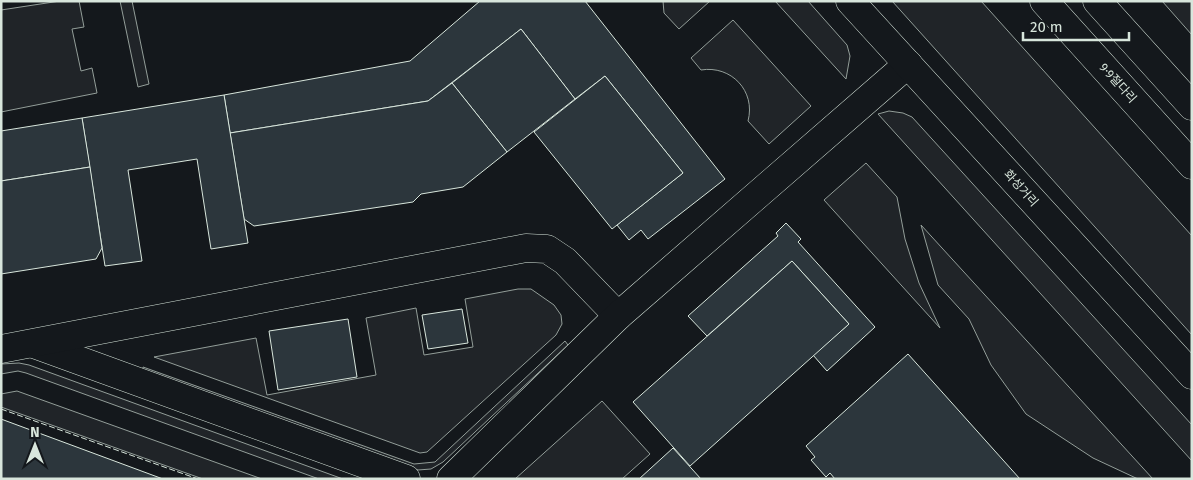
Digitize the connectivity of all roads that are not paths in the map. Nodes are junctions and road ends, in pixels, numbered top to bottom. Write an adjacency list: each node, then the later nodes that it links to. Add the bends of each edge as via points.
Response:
1 (850, 1): 4 (main road, 화성거리)
2 (1044, 1): 6 (main road, 9·9절다리)
3 (1097, 1): 5 (main road)
4 (908, 64): 7 (main road); 10 (main road, 화성거리)
5 (1192, 106)
6 (1192, 165)
7 (618, 316): 8 (main road, via 565,261 547,249 526,248); 12 (main road)
8 (34, 344): 9 (main road); 11 (main road)
9 (1, 349)
10 (1192, 375)
11 (406, 479)
12 (451, 479)

